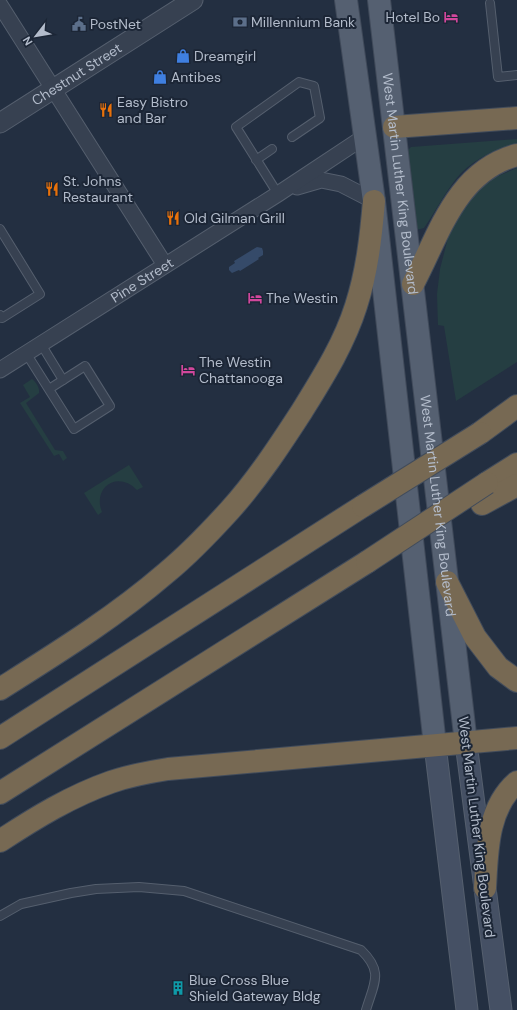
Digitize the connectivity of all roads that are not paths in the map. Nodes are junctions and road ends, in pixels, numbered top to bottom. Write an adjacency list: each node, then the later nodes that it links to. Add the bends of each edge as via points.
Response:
1 (193, 0): 7 (street, Chestnut Street)
2 (346, 0): 12 (main road, West Martin Luther King Boulevard)
3 (379, 0): 10 (main road, West Martin Luther King Boulevard)
4 (490, 3): 6 (lane, via 498,77)
5 (0, 5): 7 (street)
6 (517, 75)
7 (53, 89): 9 (street, Chestnut Street); 19 (street)
8 (517, 118): 10 (highway)
9 (0, 123)
10 (394, 127): 20 (main road, West Martin Luther King Boulevard)
11 (292, 137): 15 (lane, via 320,118 314,86 299,82 236,127)
12 (364, 137): 16 (street, Pine Street); 17 (main road, West Martin Luther King Boulevard)
13 (272, 149): 15 (lane)
14 (517, 155): 20 (highway, via 481,173 456,199)
15 (256, 160): 16 (lane)
16 (281, 192): 17 (street, Pine Street, via 321,180 341,184); 19 (street, Pine Street)
17 (374, 202): 35 (highway, via 370,251 364,281 346,333 324,376 288,433 251,484 200,542 166,573 90,630); 39 (main road, West Martin Luther King Boulevard)
18 (0, 229): 21 (lane, via 40,294 2,318)
19 (165, 265): 22 (street, Pine Street)
20 (412, 284): 33 (main road, West Martin Luther King Boulevard)
21 (0, 315)
22 (41, 344): 23 (street, Pine Street); 25 (lane)
23 (26, 353): 24 (street, Pine Street); 26 (lane)
24 (0, 370)
25 (63, 380): 26 (lane); 26 (lane, via 85,366 110,406 74,429)
26 (48, 389)
27 (517, 406): 29 (highway)
28 (517, 410): 29 (highway)
29 (480, 433): 36 (highway, bridge)
30 (517, 464): 32 (highway, bridge)
31 (517, 485): 32 (highway, bridge)
32 (367, 562): 41 (highway)
33 (447, 582): 34 (highway, via 475,637 498,667); 38 (main road, West Martin Luther King Boulevard)
34 (517, 681)
35 (0, 689)
36 (0, 738)
37 (517, 738): 38 (highway)
38 (466, 743): 39 (highway); 43 (main road, West Martin Luther King Boulevard)
39 (435, 745): 42 (highway, via 168,769 138,774 82,794 43,813); 46 (main road, West Martin Luther King Boulevard)
40 (517, 782): 43 (highway, via 503,798 492,824)
41 (0, 794)
42 (0, 841)
43 (485, 888): 47 (main road, West Martin Luther King Boulevard)
44 (0, 916): 45 (lane, via 21,904 88,890 139,887 184,891 360,950 374,966 376,976)
45 (366, 1010)
46 (467, 1010)
47 (501, 1010)

